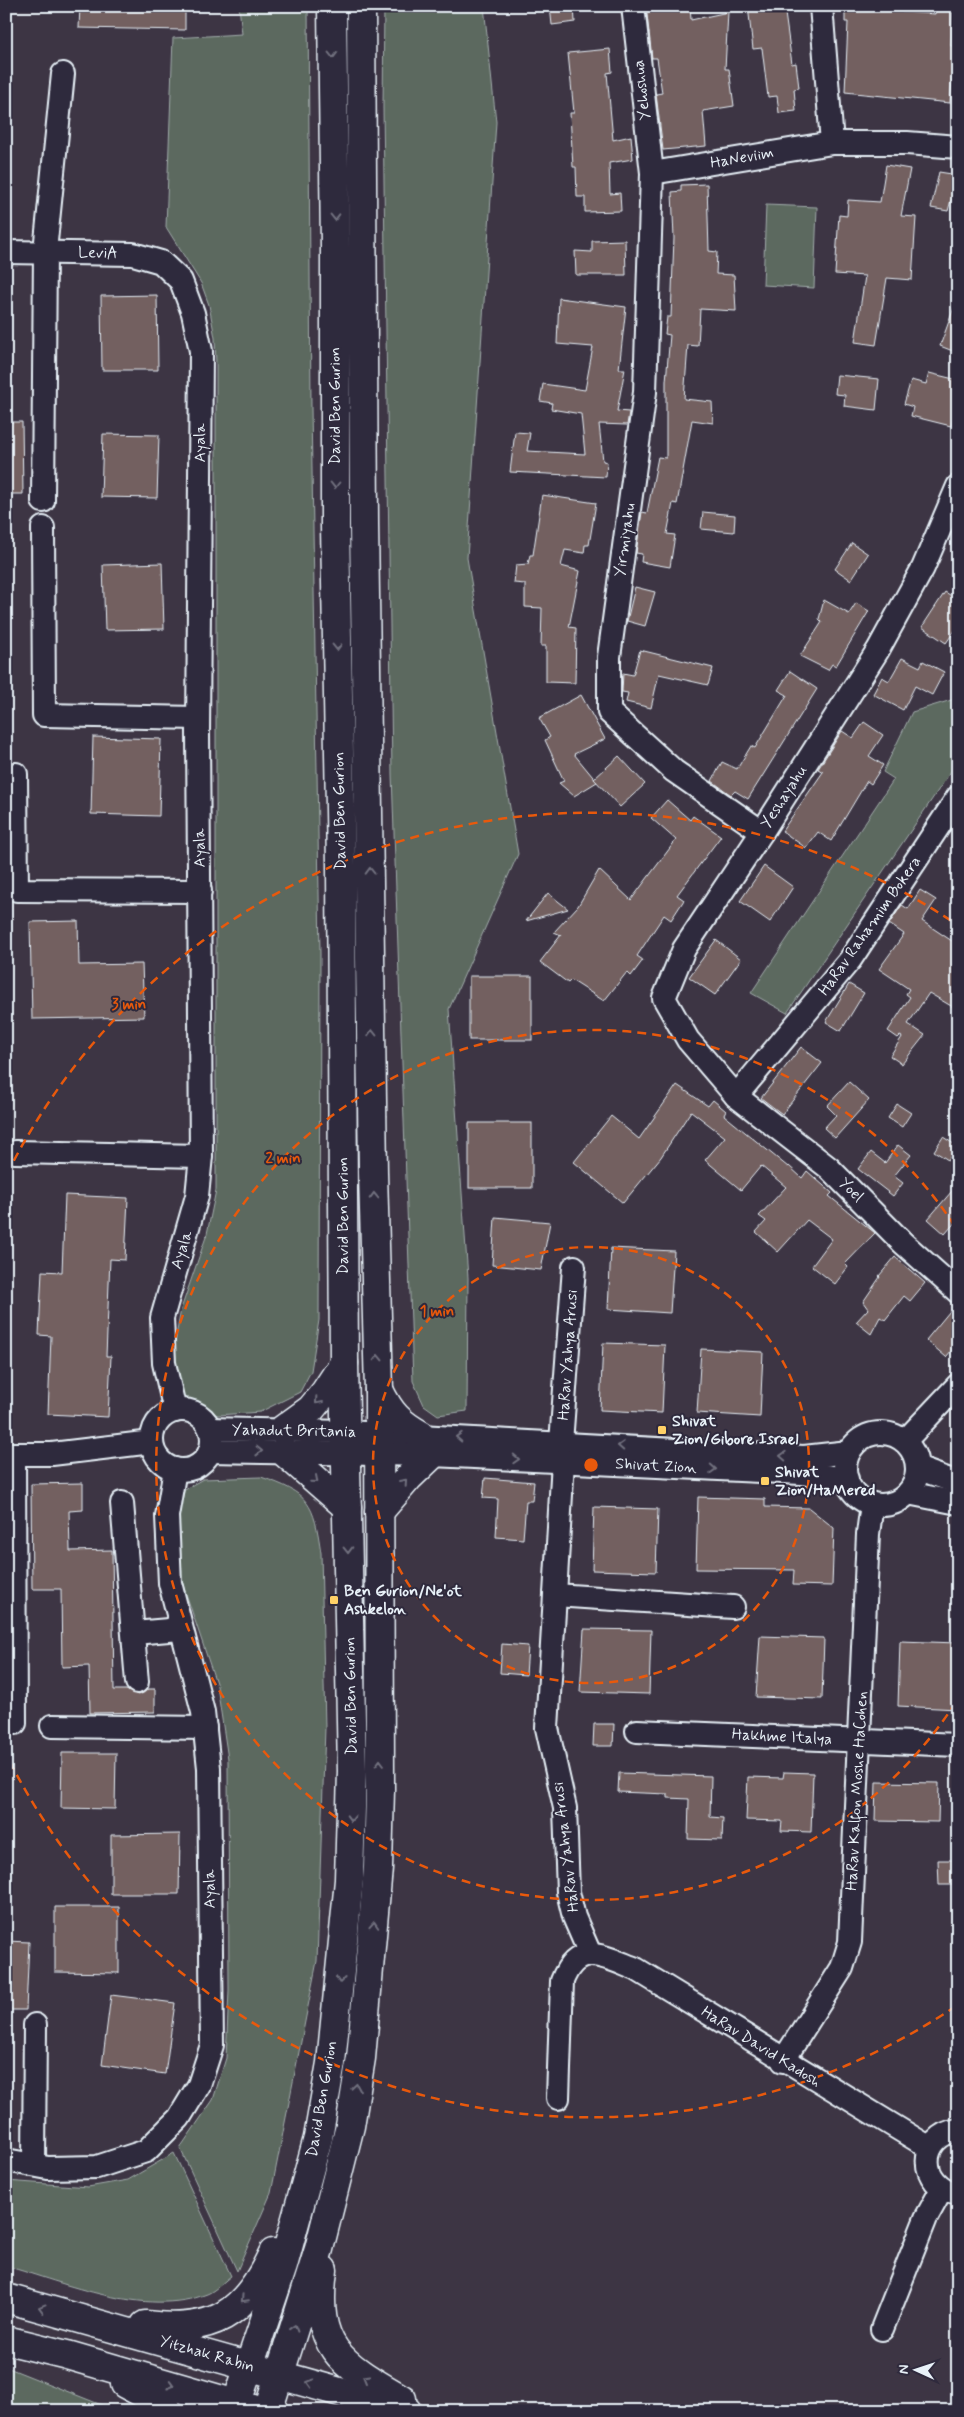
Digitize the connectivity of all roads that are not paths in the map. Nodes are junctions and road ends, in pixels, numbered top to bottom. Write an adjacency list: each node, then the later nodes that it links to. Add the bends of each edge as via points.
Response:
1 (332, 6): 25 (main road, David Ben Gurion, one-way to 25)
2 (361, 6): 27 (main road, David Ben Gurion, one-way to 2, via 364,534)
3 (633, 6): 8 (street, Yehoshua)
4 (821, 6): 6 (street)
5 (64, 74): 10 (street)
6 (832, 143): 7 (street, HaNeviim); 8 (street, HaNeviim)
7 (958, 147)
8 (652, 173): 18 (street, Yirmiyahu, via 645,392 609,657 609,712 674,771)
9 (6, 252): 10 (street, LeviA)
10 (45, 252): 11 (street, LeviA, via 133,254 161,262); 13 (street)
11 (181, 281): 15 (street, Ayala, via 194,313 200,351)
12 (958, 486): 18 (street, Yeshayahu, via 923,568 882,642)
13 (43, 500)
14 (43, 528): 15 (street, via 44,715)
15 (198, 718): 19 (street, Ayala)
16 (16, 774): 19 (street, via 17,890)
17 (958, 797): 20 (street, HaRav Rahamim Bokera, via 850,960)
18 (762, 832): 20 (street, Yeshayahu, via 684,949 664,998 688,1040)
19 (200, 891): 22 (street, Ayala)
20 (736, 1096): 24 (street, Yoel, via 828,1168)
21 (15, 1152): 22 (street)
22 (201, 1156): 28 (street, Ayala, via 197,1196 162,1318 164,1363)
23 (574, 1267): 36 (street, HaRav Yahya Arusi)
24 (958, 1292)
25 (344, 1363): 30 (main road, one-way to 30, via 325,1392); 32 (main road, David Ben Gurion)
26 (958, 1385): 33 (street)
27 (379, 1390): 34 (main road, David Ben Gurion); 35 (main road, via 389,1411)
28 (175, 1411): 29 (street, via 196,1413 202,1418); 31 (street, via 157,1424)
29 (210, 1440): 30 (street, Yahadut Britania); 40 (street, via 204,1460 187,1469)
30 (283, 1441): 32 (street, Yahadut Britania); 47 (main road, one-way to 47)
31 (152, 1442): 38 (street, via 52,1454); 40 (street, via 160,1460)
32 (346, 1442): 34 (street, Yahadut Britania); 47 (main road, David Ben Gurion)
33 (905, 1442): 37 (street, via 897,1436 879,1433 861,1439); 39 (street, via 914,1454)
34 (379, 1443): 35 (street, Shivat Zion); 48 (main road, David Ben Gurion)
35 (427, 1445): 36 (street, Shivat Zion); 48 (main road, one-way to 35, via 409,1477)
36 (562, 1452): 37 (street, Shivat Zion, one-way to 36, via 804,1457); 41 (street, Shivat Zion, one-way to 41); 49 (street, HaRav Yahya Arusi)
37 (849, 1452): 41 (street, via 845,1466)
38 (10, 1454): 54 (street)
39 (917, 1468): 42 (street); 43 (street, via 915,1482)
40 (176, 1469): 51 (street, Ayala, via 167,1516 167,1551)
41 (847, 1480): 46 (street, via 854,1492)
42 (958, 1483)
43 (908, 1493): 45 (street); 46 (street, via 888,1505)
44 (122, 1503): 52 (street)
45 (958, 1503)
46 (872, 1504): 58 (street, HaRav Kalfon Moshe HaCohen)
47 (347, 1507): 69 (main road, David Ben Gurion, one-way to 69, via 352,1771 349,1880 331,2063)
48 (379, 1512): 64 (main road, David Ben Gurion, one-way to 48, via 361,2058 378,1868)
49 (555, 1595): 50 (street); 60 (street, HaRav Yahya Arusi, via 547,1728 565,1808 568,1892 574,1917)
50 (733, 1606)
51 (180, 1629): 52 (street); 56 (street, Ayala, via 204,1712)
52 (134, 1633): 53 (street)
53 (137, 1682)
54 (15, 1723)
55 (52, 1726): 56 (street)
56 (205, 1728): 68 (street, Ayala, via 209,1768 212,2045 199,2085 180,2118 146,2151 97,2167 48,2168)
57 (637, 1731): 58 (street, Hakhme Italya)
58 (859, 1741): 59 (street, Hakhme Italya); 62 (street, HaRav Kalfon Moshe HaCohen, via 850,1942 842,1968)
59 (958, 1745)
60 (590, 1954): 62 (street, HaRav David Kadosh, via 636,1969); 63 (street, via 579,1957 567,1968 562,1981)
61 (36, 2026): 68 (street)
62 (783, 2061): 66 (street, HaRav David Kadosh)
63 (558, 2098)
64 (350, 2126): 76 (main road, David Ben Gurion, one-way to 64, via 319,2249); 81 (main road, one-way to 64, via 356,2372 330,2343 322,2321 320,2297 329,2224)
65 (958, 2130): 66 (street, via 937,2138)
66 (930, 2148): 70 (street, via 929,2172 935,2183)
67 (6, 2160): 68 (street, Ayala)
68 (34, 2165)
69 (307, 2179): 72 (main road, one-way to 72, via 264,2272 247,2299 233,2310 216,2320 169,2328); 75 (main road, David Ben Gurion)
70 (950, 2191): 73 (street, via 926,2218)
71 (6, 2298): 72 (main road, Yitzhak Rabin, one-way to 71)
72 (78, 2318): 75 (main road, Yitzhak Rabin)
73 (882, 2328)
74 (11, 2341): 77 (main road, one-way to 77); 78 (main road, via 139,2390)
75 (248, 2365): 76 (main road, Yitzhak Rabin); 77 (main road, David Ben Gurion)
76 (280, 2375): 79 (main road, David Ben Gurion); 80 (main road, Yitzhak Rabin, one-way to 76)
77 (243, 2408)
78 (168, 2411)
79 (268, 2411)
80 (407, 2411)
81 (423, 2411)

